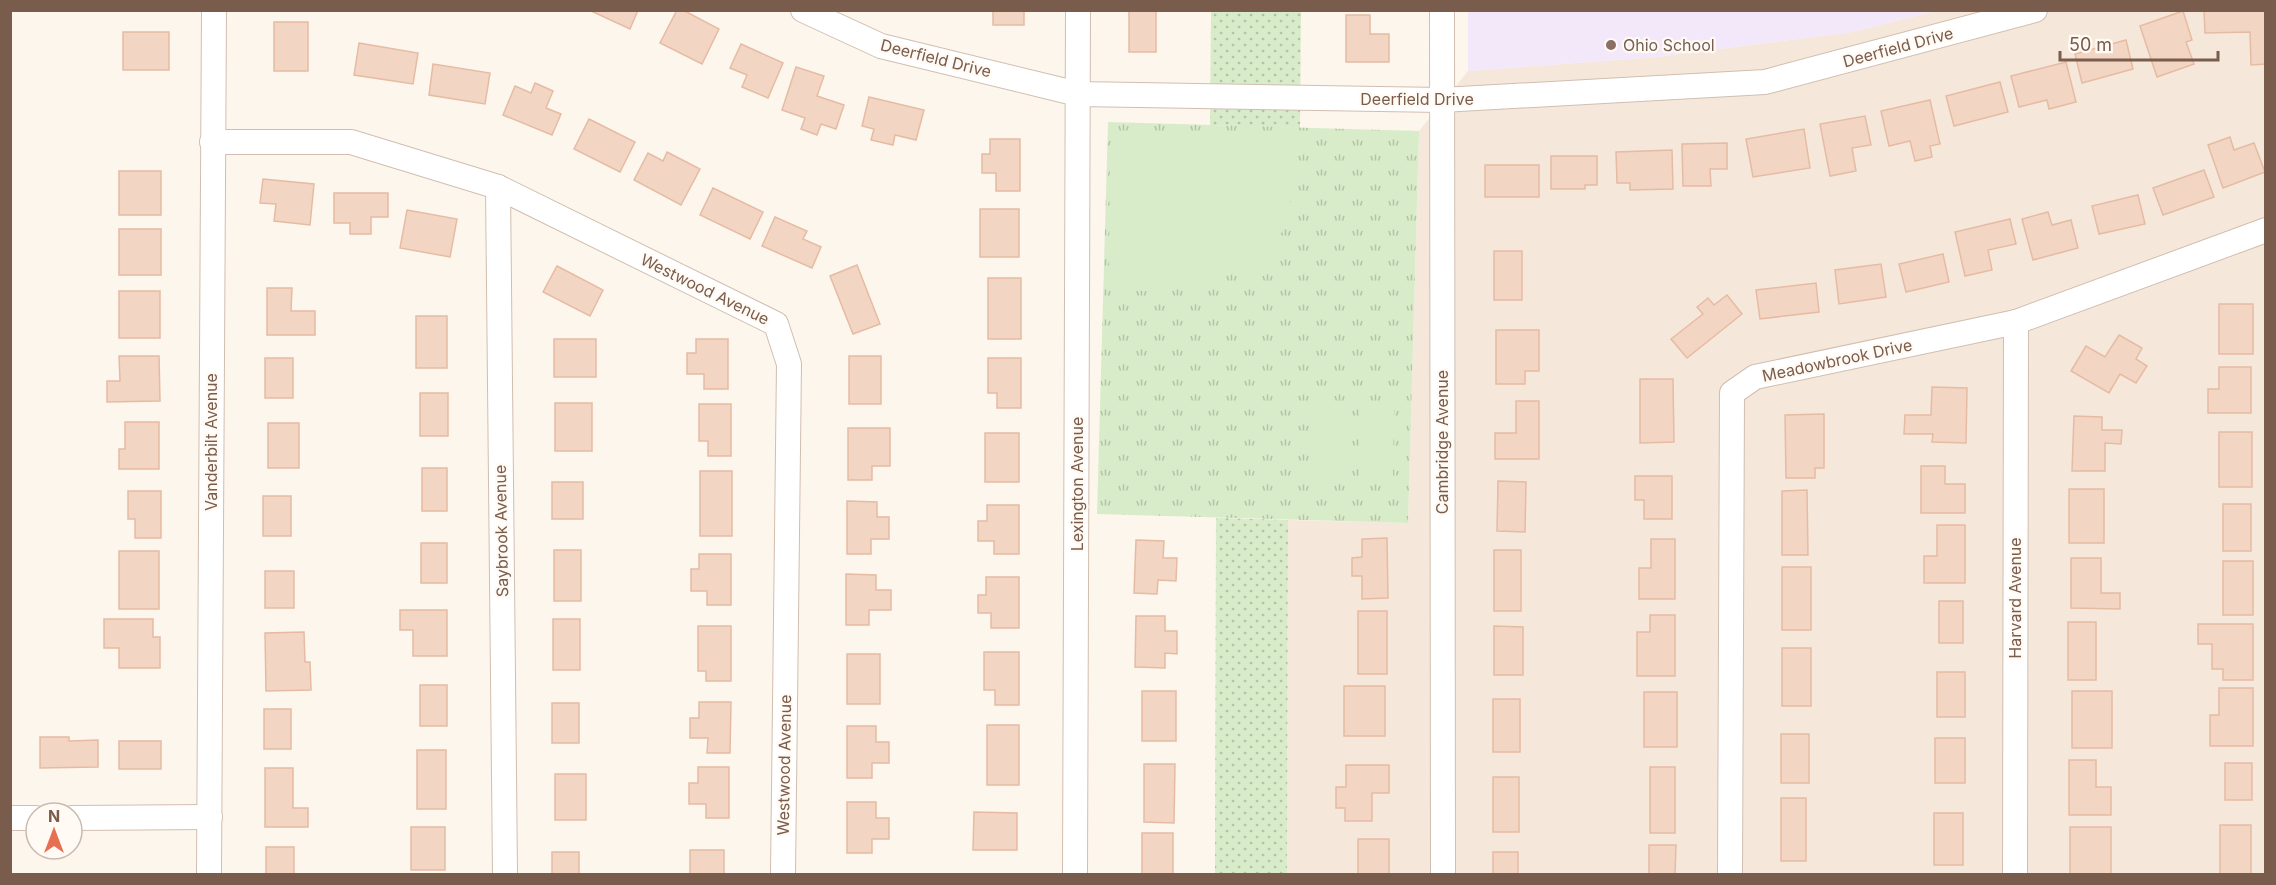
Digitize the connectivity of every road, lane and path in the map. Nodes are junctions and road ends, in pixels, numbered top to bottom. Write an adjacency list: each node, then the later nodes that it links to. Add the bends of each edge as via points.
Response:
1 (214, 10): 8 (street, Vanderbilt Avenue)
2 (803, 10): 6 (street, Deerfield Drive, via 881,46)
3 (1078, 10): 6 (street, Lexington Avenue)
4 (1442, 10): 7 (street, Cambridge Avenue)
5 (2035, 10): 7 (street, Deerfield Drive, via 1765,82)
6 (1078, 94): 7 (street, Deerfield Drive); 17 (street, Lexington Avenue)
7 (1442, 100): 18 (street, Cambridge Avenue)
8 (212, 142): 9 (street, Westwood Avenue, via 351,142); 12 (street, Vanderbilt Avenue)
9 (498, 187): 15 (street, Saybrook Avenue); 16 (street, Westwood Avenue, via 776,324 789,364)
10 (2265, 230): 11 (street, Meadowbrook Drive)
11 (2016, 322): 19 (street, Meadowbrook Drive, via 1755,377 1732,393); 20 (street, Harvard Avenue)
12 (210, 817): 13 (street); 14 (street, Vanderbilt Avenue)
13 (84, 818)
14 (209, 874)
15 (505, 874)
16 (783, 874)
17 (1075, 874)
18 (1443, 874)
19 (1730, 874)
20 (2014, 874)

